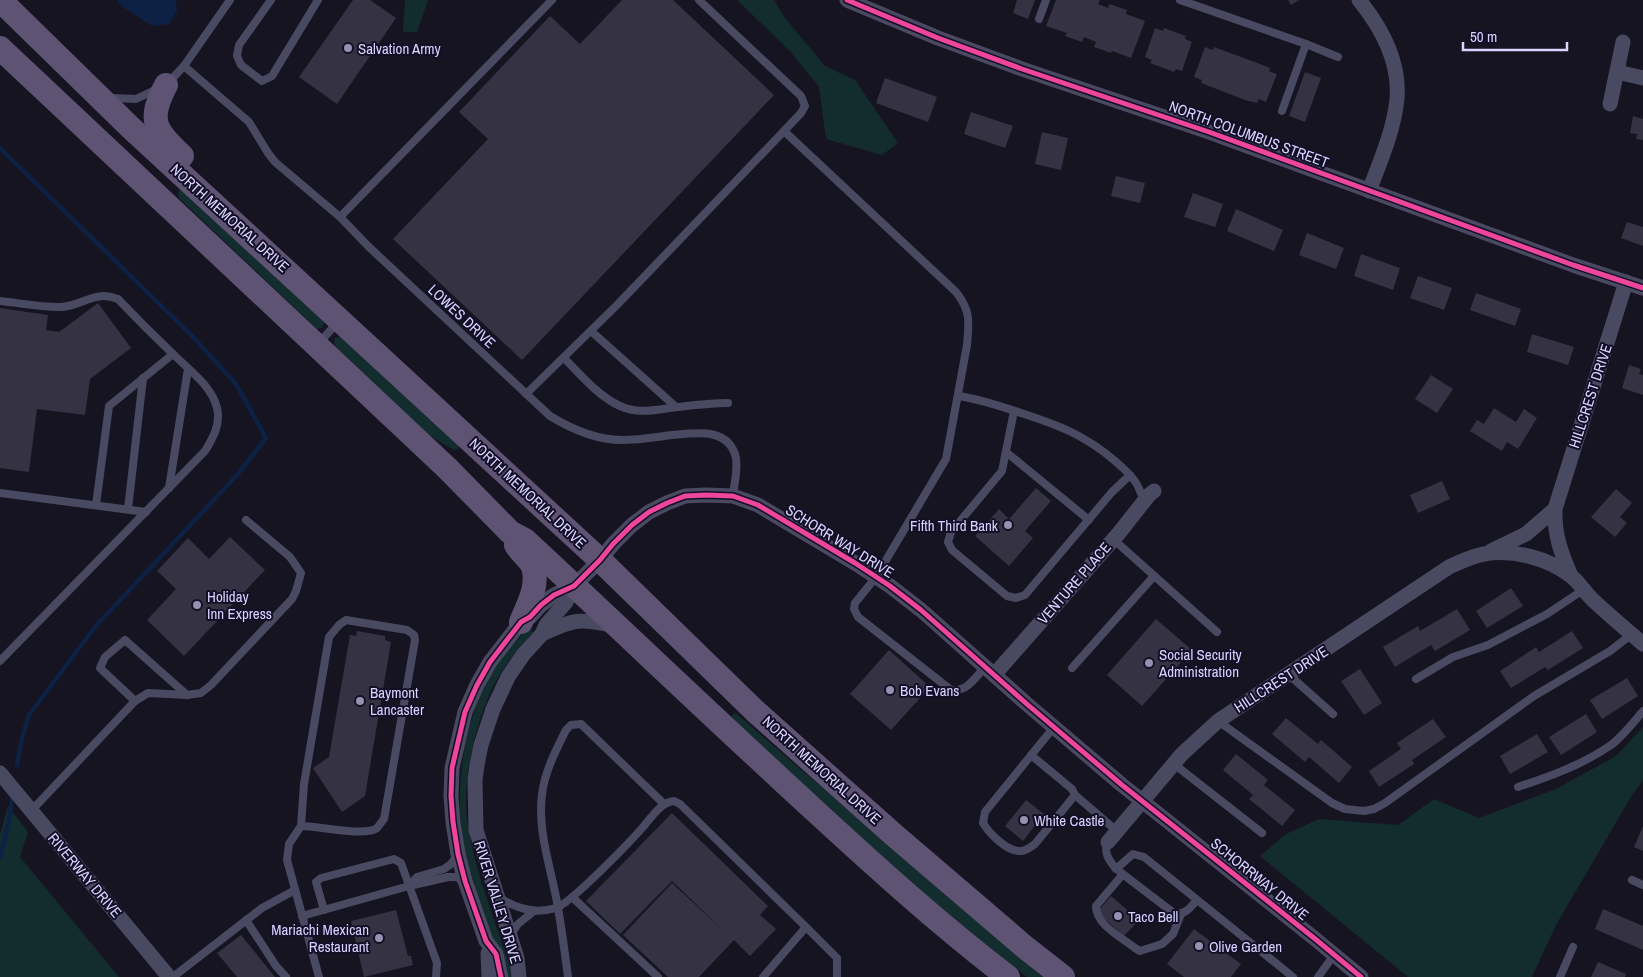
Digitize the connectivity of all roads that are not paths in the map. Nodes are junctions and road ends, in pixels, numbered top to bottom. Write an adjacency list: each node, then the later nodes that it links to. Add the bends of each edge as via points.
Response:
1 (0, 0): 22 (main road, NORTH MEMORIAL DRIVE)
2 (230, 0): 19 (lane)
3 (271, 0): 4 (lane, via 239,46 237,56 241,64 262,81 272,76)
4 (318, 0)
5 (552, 0): 29 (lane)
6 (699, 0): 27 (lane, via 801,96 805,106)
7 (847, 0): 28 (street, NORTH COLUMBUS STREET, via 975,52)
8 (1046, 0): 13 (lane)
9 (1180, 0): 12 (lane)
10 (1208, 0): 12 (lane)
11 (1359, 0): 28 (street, via 1384,36 1395,73 1397,98 1392,126)
12 (1206, 9): 16 (lane)
13 (1039, 19)
14 (0, 36): 26 (main road, via 19,48 106,127 126,132)
15 (1623, 42): 20 (street)
16 (1306, 44): 18 (lane); 25 (lane)
17 (0, 48): 36 (main road)
18 (1338, 57)
19 (184, 66): 23 (lane); 29 (lane, LOWES DRIVE, via 249,122 275,162)
20 (1617, 72): 21 (street); 24 (street)
21 (1643, 78)
22 (97, 94): 23 (lane, via 121,100); 26 (main road, NORTH MEMORIAL DRIVE)
23 (158, 99): 31 (main road, via 156,121 163,138 270,240)
24 (1610, 104)
25 (1282, 111)
26 (134, 125): 31 (main road, NORTH MEMORIAL DRIVE)
27 (784, 131): 35 (lane); 42 (lane, via 964,302 969,326)
28 (1369, 191): 30 (street, NORTH COLUMBUS STREET)
29 (340, 217): 41 (lane, LOWES DRIVE)
30 (1626, 282): 32 (street, NORTH COLUMBUS STREET); 55 (street, HILLCREST DRIVE)
31 (306, 288): 34 (main road, NORTH MEMORIAL DRIVE)
32 (1643, 288)
33 (0, 301): 37 (lane, via 60,307 108,295 118,299)
34 (340, 320): 36 (lane); 61 (main road, NORTH MEMORIAL DRIVE)
35 (591, 331): 38 (lane); 44 (lane)
36 (317, 346): 58 (main road)
37 (173, 354): 39 (lane); 40 (lane)
38 (564, 358): 41 (lane); 44 (lane, via 603,395 620,406 645,411)
39 (188, 369): 48 (lane); 48 (lane, via 213,396 218,419 215,436 205,451)
40 (143, 378): 52 (lane, via 110,406); 53 (lane)
41 (526, 394): 50 (lane, LOWES DRIVE, via 566,426 602,438 636,440 700,432 717,435 731,445 736,459)
42 (958, 396): 45 (lane); 64 (lane, via 946,459)
43 (728, 402): 44 (lane)
44 (676, 407)
45 (1014, 411): 46 (lane); 47 (lane, via 1088,440)
46 (1006, 452): 57 (lane); 57 (lane, via 1002,471 951,532 948,542 952,550 1002,592 1012,598 1025,595)
47 (1130, 474): 51 (lane); 57 (lane)
48 (168, 488): 54 (lane)
49 (0, 493): 52 (lane)
50 (732, 496): 61 (street, SCHORR WAY DRIVE, via 685,496 667,503 632,525); 64 (street, SCHORR WAY DRIVE, via 765,509)
51 (1149, 496): 59 (street, VENTURE PLACE)
52 (96, 505): 53 (lane)
53 (128, 509): 54 (lane)
54 (146, 512): 72 (lane)
55 (1554, 515): 60 (street, HILLCREST DRIVE, via 1526,534); 63 (street, via 1559,547)
56 (246, 520): 77 (lane, via 290,557 301,573 296,591 211,685 201,693)
57 (1090, 520)
58 (510, 532): 65 (main road, via 525,540); 67 (main road, via 516,547 533,567 531,599)
59 (1113, 539): 62 (lane); 74 (street, VENTURE PLACE)
60 (1484, 554): 63 (street, HILLCREST DRIVE, via 1526,556 1553,565); 75 (street, HILLCREST DRIVE, via 1449,567)
61 (600, 560): 65 (street, SCHORR WAY DRIVE); 130 (main road, NORTH MEMORIAL DRIVE, via 756,711 902,841)
62 (1154, 576): 69 (lane); 73 (lane)
63 (1571, 576): 66 (street)
64 (876, 577): 74 (street, SCHORR WAY DRIVE, via 921,610); 74 (lane, via 856,603 854,609 858,617 951,690 958,691)
65 (574, 586): 67 (street, RIVER VALLEY DRIVE, via 554,595); 68 (main road); 70 (street, RIVER VALLEY DRIVE)
66 (1583, 590): 71 (street); 76 (lane, via 1488,646 1453,657)
67 (521, 622): 94 (street, RIVER VALLEY DRIVE, via 490,662 465,712 452,768 451,796)
68 (617, 626): 70 (street, RIVER VALLEY DRIVE, via 577,621); 129 (main road, via 863,855)
69 (1218, 632)
70 (542, 634): 101 (street, RIVER VALLEY DRIVE, via 523,655 500,693 477,765 476,830)
71 (1637, 639): 81 (lane, via 1610,651 1534,696 1374,809 1355,810 1332,803)
72 (0, 661)
73 (1072, 668)
74 (990, 671): 82 (street, SCHORR WAY DRIVE)
75 (1288, 674): 80 (lane); 81 (street, HILLCREST DRIVE)
76 (1416, 679)
77 (187, 695): 78 (lane, via 148,694); 78 (lane, via 126,640 105,657 100,668)
78 (135, 701): 90 (lane)
79 (1643, 712): 86 (lane, via 1612,745 1591,758)
80 (1333, 714)
81 (1218, 721): 84 (street, HILLCREST DRIVE)
82 (1054, 727): 83 (lane); 88 (street, SCHORR WAY DRIVE)
83 (1031, 755): 87 (lane); 87 (lane, via 985,812 982,823 986,828 1008,847 1020,851 1028,849)
84 (1174, 764): 88 (street, HILLCREST DRIVE); 92 (lane)
85 (0, 773): 90 (street, RIVERWAY DRIVE)
86 (1518, 787)
87 (1075, 795): 93 (lane)
88 (1143, 802): 93 (street, HILLCREST DRIVE); 114 (street, SCHORRWAY DRIVE)
89 (664, 804): 102 (lane); 104 (lane, via 581,724 571,725 548,768 542,794 543,841); 110 (lane, via 674,801 680,804)
90 (31, 812): 116 (street, RIVERWAY DRIVE)
91 (301, 826): 91 (lane, via 365,832 377,828 384,819 416,640 407,630 346,620 329,637 304,784); 100 (lane, via 289,844 287,860)
92 (1262, 833)
93 (1113, 837): 95 (lane, via 1105,848 1107,857)
94 (458, 854): 97 (street, RIVER VALLEY DRIVE); 99 (lane, via 444,869 417,877)
95 (1120, 872): 103 (lane, via 1133,854 1144,857); 107 (lane, via 1174,914); 107 (lane, via 1096,906 1096,911 1100,920 1134,948 1140,951 1162,944 1173,934)
96 (1632, 880): 98 (lane)
97 (465, 881): 99 (lane, via 448,876); 112 (street, RIVER VALLEY DRIVE)
98 (1643, 885)
99 (409, 886): 105 (lane); 105 (lane, via 401,863 394,859 321,878 316,882); 120 (lane, via 438,963)
100 (295, 890): 108 (lane); 109 (lane)
101 (496, 895): 106 (lane, via 519,908); 111 (street, RIVER VALLEY DRIVE)
102 (572, 897): 104 (lane); 126 (lane)
103 (1197, 900): 107 (lane, via 1189,910); 131 (lane)
104 (558, 907): 106 (lane); 125 (lane)
105 (324, 910): 108 (lane)
106 (534, 911): 111 (lane, via 513,928)
107 (1180, 914)
108 (302, 916): 119 (lane)
109 (246, 920): 117 (lane); 118 (lane)
110 (806, 927): 127 (lane); 128 (lane, via 837,958)
111 (510, 938): 115 (street, RIVER VALLEY DRIVE)
112 (486, 941): 121 (street); 122 (street, RIVER VALLEY DRIVE, via 496,954)
113 (1573, 947): 134 (lane)
114 (1334, 955): 132 (lane); 133 (street, SCHORRWAY DRIVE)
115 (517, 958): 123 (street, RIVER VALLEY DRIVE); 124 (street)
116 (169, 977)
117 (173, 977)
118 (286, 977)
119 (319, 977)
120 (436, 977)
121 (489, 977)
122 (501, 977)
123 (519, 977)
124 (526, 977)
125 (568, 977)
126 (658, 977)
127 (762, 977)
128 (837, 977)
129 (1008, 977)
130 (1063, 977)
131 (1293, 977)
132 (1318, 977)
133 (1361, 977)
134 (1560, 977)

